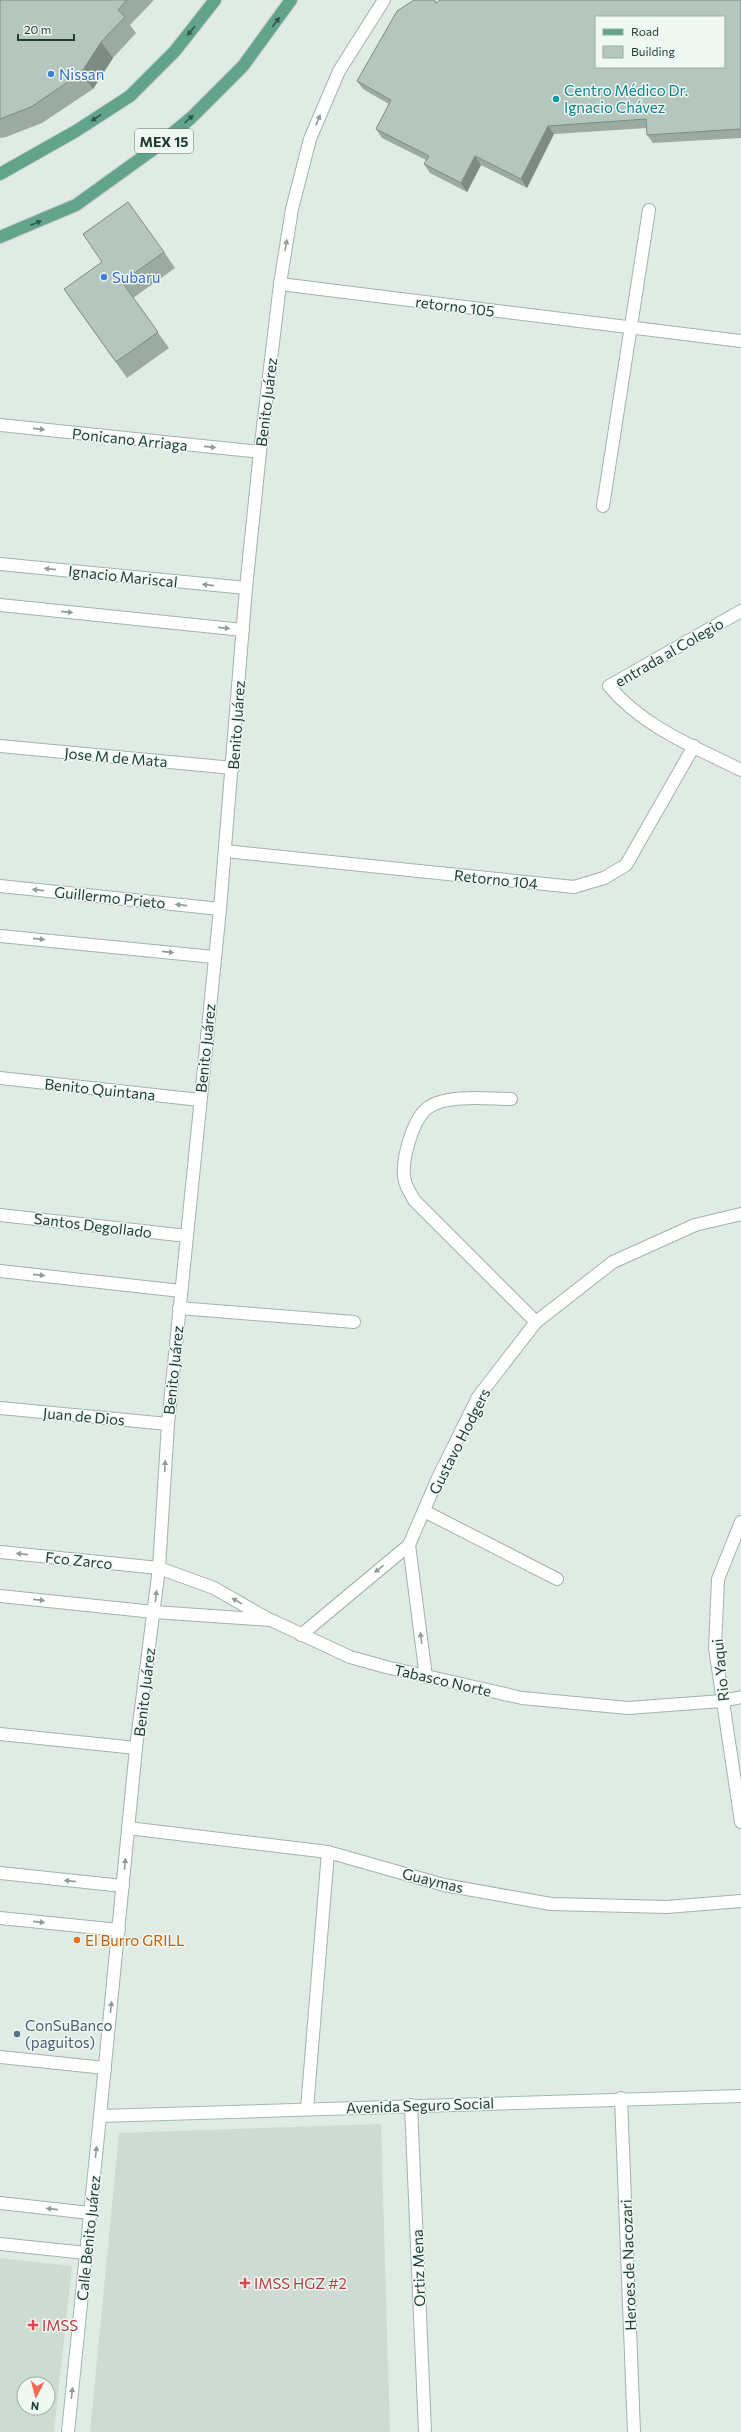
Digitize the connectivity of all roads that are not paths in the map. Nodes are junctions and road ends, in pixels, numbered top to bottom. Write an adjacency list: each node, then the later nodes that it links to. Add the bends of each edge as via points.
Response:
1 (215, 0): 4 (main road, one-way to 4, via 175,51 130,96 76,131)
2 (291, 0): 6 (main road, MEX 15, one-way to 2, via 76,205 151,152 191,118 243,66)
3 (384, 0): 7 (street, Benito Juárez, one-way to 3, via 292,209 310,138 339,71)
4 (0, 174)
5 (649, 210): 8 (street)
6 (0, 237)
7 (280, 284): 8 (street, retorno 105); 11 (street, Benito Juárez)
8 (629, 327): 9 (street, retorno 105); 12 (street)
9 (741, 341)
10 (0, 425): 11 (street, Ponicano Arriaga, one-way to 11)
11 (260, 452): 14 (street, Benito Juárez)
12 (603, 506)
13 (0, 564): 14 (street, Ignacio Mariscal, one-way to 13)
14 (246, 588): 17 (street, Benito Juárez)
15 (0, 605): 17 (street, one-way to 17)
16 (741, 611): 19 (street, entrada al Colegio, via 609,686 624,704 657,727)
17 (242, 630): 20 (street, Benito Juárez)
18 (0, 746): 20 (street, Jose M de Mata)
19 (694, 746): 21 (street, entrada al Colegio); 22 (street, Retorno 104, via 626,865 604,878 574,887)
20 (233, 768): 22 (street, Benito Juárez)
21 (741, 770)
22 (225, 851): 24 (street, Benito Juárez)
23 (0, 886): 24 (street, Guillermo Prieto, one-way to 23)
24 (220, 909): 26 (street, Benito Juárez)
25 (0, 936): 26 (street, one-way to 26)
26 (214, 957): 29 (street, Benito Juárez)
27 (0, 1078): 29 (street, Benito Quintana)
28 (511, 1099): 37 (street, via 461,1098 428,1107 414,1128 404,1159 404,1180 414,1200)
29 (200, 1100): 32 (street, Benito Juárez)
30 (741, 1214): 37 (street, Gustavo Hodgers, via 695,1225 613,1262)
31 (0, 1215): 32 (street, Santos Degollado)
32 (187, 1236): 34 (street, Benito Juárez)
33 (0, 1271): 34 (street, one-way to 34)
34 (181, 1291): 35 (street, Benito Juárez)
35 (180, 1308): 36 (street); 39 (street, Benito Juárez)
36 (354, 1322)
37 (536, 1322): 40 (street, Gustavo Hodgers, via 478,1397)
38 (0, 1408): 39 (street, Juan de Dios)
39 (168, 1424): 44 (street, Benito Juárez, one-way to 39)
40 (424, 1511): 42 (street, Gustavo Hodgers); 45 (street)
41 (741, 1522): 52 (street, Rio Yaqui, via 718,1579 715,1648)
42 (410, 1545): 49 (street, Gustavo Hodgers, one-way to 49); 50 (street, one-way to 42)
43 (0, 1552): 44 (street, Fco Zarco, one-way to 43)
44 (158, 1568): 47 (street, Benito Juárez, one-way to 44); 48 (street, one-way to 44, via 214,1588)
45 (558, 1579)
46 (0, 1596): 47 (street, one-way to 47)
47 (154, 1612): 48 (street, Tabasco Norte); 54 (street, Benito Juárez)
48 (271, 1620): 49 (street, Tabasco Norte)
49 (301, 1635): 50 (street, Tabasco Norte, via 350,1657)
50 (426, 1677): 52 (street, Tabasco Norte, via 522,1698 628,1708)
51 (741, 1697): 52 (street, Tabasco Norte)
52 (722, 1701): 55 (street, Rio Yaqui)
53 (0, 1734): 54 (street)
54 (136, 1748): 56 (street, Benito Juárez)
55 (741, 1822)
56 (128, 1828): 57 (street, Guaymas); 59 (street, Benito Juárez, one-way to 56)
57 (328, 1852): 60 (street, Guaymas, via 444,1885 551,1904 667,1907); 68 (street)
58 (0, 1873): 59 (street, one-way to 58)
59 (123, 1886): 62 (street, Benito Juárez)
60 (741, 1901)
61 (0, 1918): 62 (street, one-way to 62)
62 (119, 1930): 64 (street, Benito Juárez, one-way to 62)
63 (0, 2057): 64 (street)
64 (105, 2068): 69 (street, Benito Juárez)
65 (741, 2096): 66 (street, Avenida Seguro Social)
66 (621, 2098): 67 (street, Avenida Seguro Social); 76 (street, Heroes de Nacozari)
67 (411, 2105): 68 (street, Avenida Seguro Social); 75 (street, Ortiz Mena)
68 (307, 2109): 69 (street, Avenida Seguro Social)
69 (100, 2116): 71 (street, Calle Benito Juárez, one-way to 69)
70 (0, 2203): 71 (street, one-way to 70)
71 (90, 2213): 73 (street, Calle Benito Juárez)
72 (0, 2244): 73 (street)
73 (86, 2253): 74 (street, Calle Benito Juárez, one-way to 73)
74 (68, 2432)
75 (425, 2432)
76 (634, 2432)

